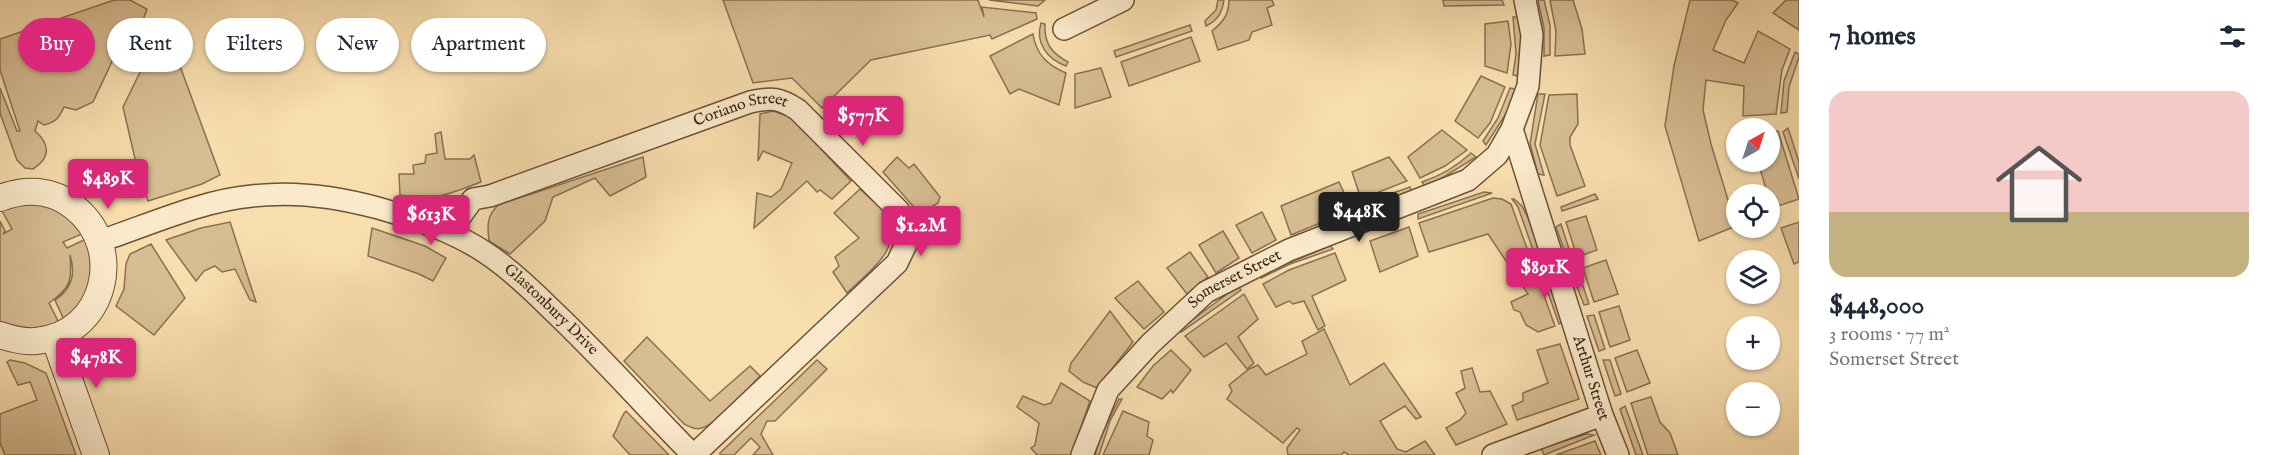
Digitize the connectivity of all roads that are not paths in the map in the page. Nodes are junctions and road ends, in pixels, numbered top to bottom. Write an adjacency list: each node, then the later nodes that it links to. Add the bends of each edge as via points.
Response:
1 (1123, 0): 3 (street)
2 (1525, 0): 4 (street, Somerset Street, via 1532,35 1528,86)
3 (1064, 29)
4 (1512, 129): 10 (street, Arthur Street); 13 (street, Somerset Street, via 1497,155 1468,180 1289,250 1206,292 1108,390)
5 (2, 190): 7 (street, via 42,192 67,201 84,214)
6 (449, 232): 7 (street, Glastonbury Drive, via 358,203 300,195 252,195); 12 (street, Glastonbury Drive, via 515,274 598,353); 12 (street, Coriano Street, via 473,200 750,102 782,100 798,110 900,211 908,240 897,263)
7 (100, 241): 9 (street, via 105,268 95,303 85,318)
8 (0, 335): 9 (street, via 27,341)
9 (54, 337): 11 (street)
10 (1602, 415): 14 (street); 15 (street, Arthur Street)
11 (96, 455)
12 (694, 455)
13 (1082, 455)
14 (1493, 455)
15 (1618, 455)

